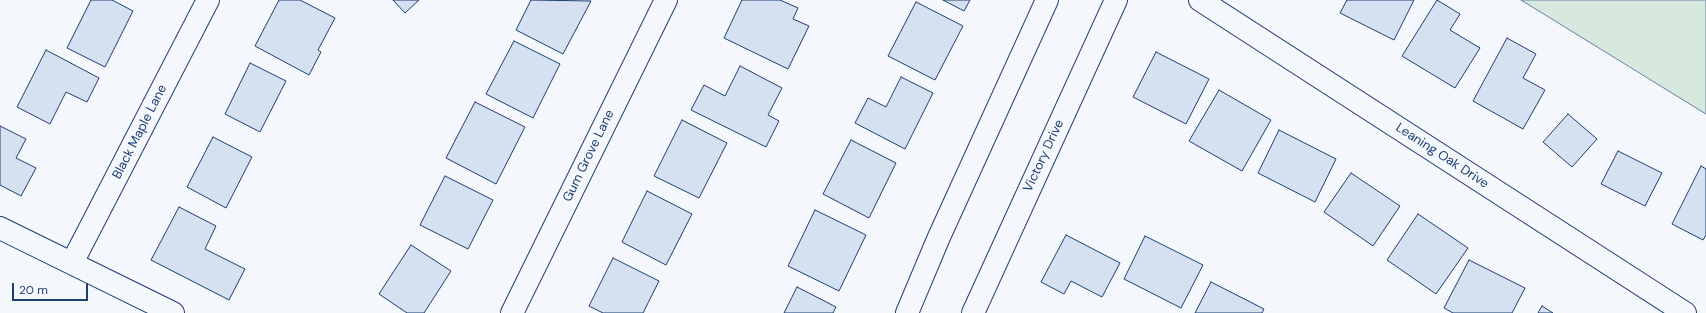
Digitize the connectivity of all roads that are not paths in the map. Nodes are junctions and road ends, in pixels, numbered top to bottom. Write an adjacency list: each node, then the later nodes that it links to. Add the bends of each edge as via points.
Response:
1 (208, 0): 7 (street, Black Maple Lane)
2 (666, 0): 9 (street, Gum Grove Lane)
3 (1047, 0): 10 (street)
4 (1116, 0): 11 (street, Victory Drive)
5 (1200, 0): 12 (street, Leaning Oak Drive)
6 (0, 228): 7 (street)
7 (72, 263): 8 (street)
8 (173, 313)
9 (512, 313)
10 (907, 313)
11 (973, 313)
12 (1685, 313)

